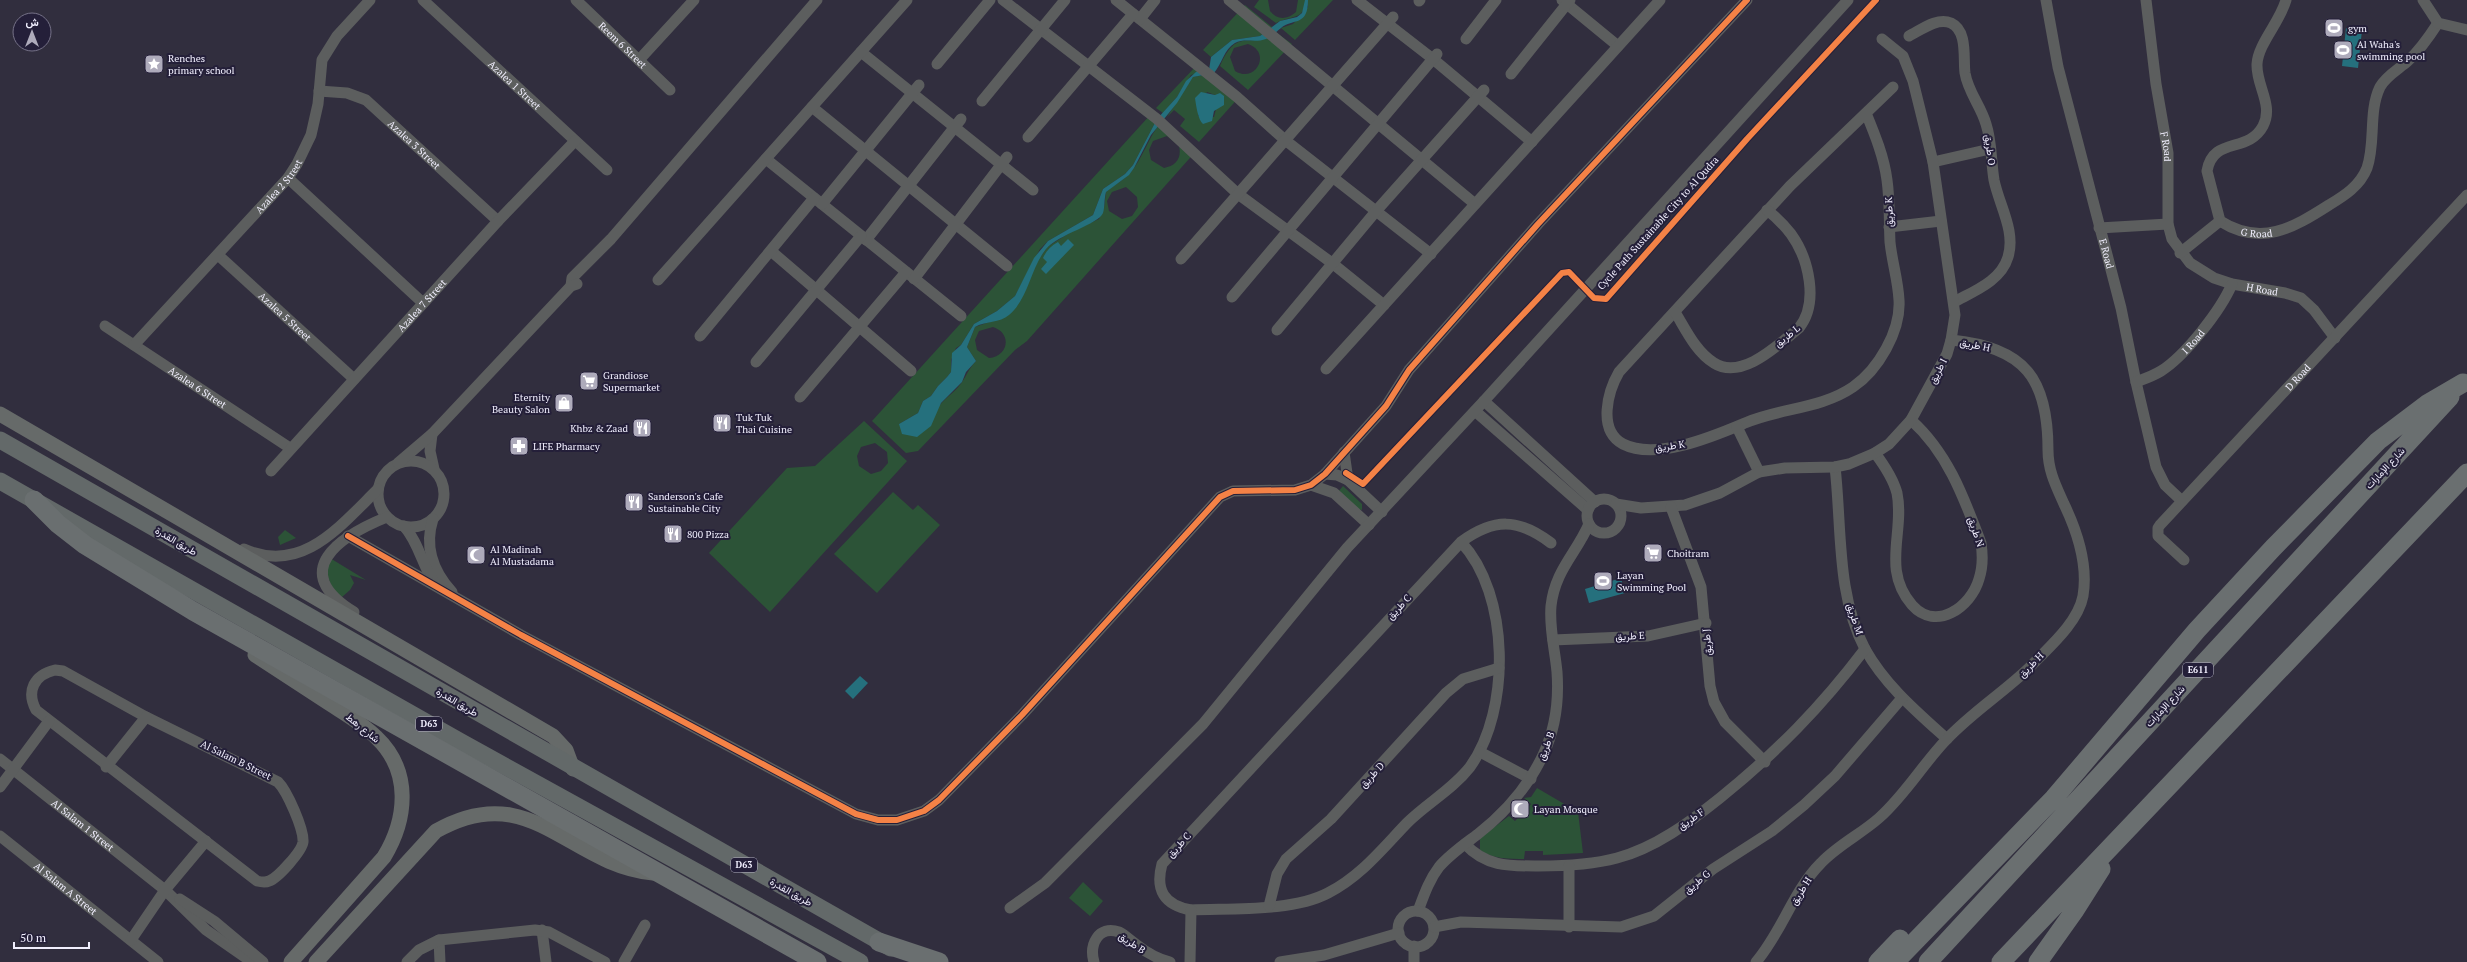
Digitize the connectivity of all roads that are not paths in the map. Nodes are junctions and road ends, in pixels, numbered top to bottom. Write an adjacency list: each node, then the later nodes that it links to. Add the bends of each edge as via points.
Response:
1 (370, 0): 42 (street, Azalea 2 Street, via 328,47 322,60)
2 (423, 0): 53 (street, Azalea 1 Street)
3 (576, 0): 34 (street, Reem 6 Street)
4 (694, 0): 34 (street)
5 (817, 0): 117 (street, via 593,259 572,278 571,286)
6 (907, 0): 32 (street)
7 (990, 0): 35 (street)
8 (1003, 0): 26 (street)
9 (1065, 0): 26 (street)
10 (1116, 0): 23 (street)
11 (1155, 0): 23 (street)
12 (1229, 0): 38 (street)
13 (1357, 0): 24 (street)
14 (1496, 0): 29 (street)
15 (1660, 0): 31 (street)
16 (1747, 0): 120 (street, via 1538,224 1409,370 1382,410 1380,408 1367,422)
17 (1848, 0): 112 (street)
18 (2046, 0): 78 (street, E Road, via 2058,67)
19 (2146, 0): 75 (street, F Road, via 2156,84 2168,153)
20 (2286, 0): 74 (street, via 2281,16 2258,56 2258,72 2267,107 2262,127 2247,142 2218,150 2208,162 2207,171)
21 (2423, 0): 25 (street)
22 (1566, 1): 31 (street); 37 (street)
23 (1137, 17): 36 (street); 52 (street)
24 (1390, 20): 33 (street); 38 (street)
25 (2438, 23): 27 (street); 74 (street, G Road, via 2418,52 2380,87 2375,102 2367,168 2353,188 2308,218 2283,231 2246,231 2230,227)
26 (1041, 29): 36 (street); 45 (street)
27 (2467, 30)
28 (1909, 36): 55 (street, طريق O, via 1937,22 1952,24 1957,28 1962,41 1965,75 1986,124)
29 (1466, 39)
30 (1882, 39): 60 (street, طريق I, via 1894,46 1909,68)
31 (1618, 46): 54 (street)
32 (861, 52): 44 (street); 46 (street)
33 (1435, 56): 43 (street); 49 (street)
34 (639, 60): 41 (street, Reem 6 Street)
35 (937, 64)
36 (1088, 66): 51 (street); 66 (street, via 1159,121)
37 (1511, 74)
38 (1333, 85): 49 (street); 52 (street)
39 (919, 86): 44 (street)
40 (1893, 87): 47 (street, طريق K)
41 (670, 90)
42 (319, 91): 63 (street, Azalea 2 Street, via 311,135); 72 (street, Azalea 3 Street, via 348,93 366,100)
43 (1481, 93): 54 (street); 58 (street)
44 (912, 95): 50 (street); 56 (street)
45 (982, 101)
46 (812, 107): 56 (street); 57 (street)
47 (1866, 113): 71 (street, طريق K); 77 (street, طريق K, via 1883,160 1887,181)
48 (961, 118): 50 (street)
49 (1379, 123): 58 (street); 62 (street)
50 (954, 128): 59 (street); 64 (street)
51 (1028, 137)
52 (1285, 140): 62 (street); 66 (street)
53 (574, 141): 61 (street, Azalea 1 Street); 72 (street, Azalea 7 Street)
54 (1532, 142): 69 (street)
55 (1990, 149): 60 (street); 93 (street, طريق O, via 1994,181 2011,243 2008,258 2001,271 1990,282)
56 (865, 151): 64 (street); 68 (street)
57 (766, 159): 68 (street); 89 (street)
58 (1422, 160): 69 (street); 70 (street)
59 (1004, 161): 65 (street); 76 (street)
60 (1933, 162): 73 (street, طريق I)
61 (607, 170)
62 (1334, 177): 70 (street); 79 (street)
63 (288, 178): 84 (street, Azalea 2 Street); 94 (street)
64 (908, 187): 76 (street); 80 (street)
65 (1033, 190)
66 (1238, 194): 79 (street); 85 (street)
67 (2467, 195): 102 (street, D Road)
68 (818, 201): 80 (street); 81 (street)
69 (1476, 204): 83 (street)
70 (1377, 210): 83 (street); 86 (street)
71 (1767, 210): 96 (street, طريق K); 96 (street, طريق L, via 1792,236 1808,274 1810,308 1806,320 1799,328 1750,363 1736,368 1725,367 1715,364 1706,356)
72 (498, 221): 94 (street, Azalea 7 Street)
73 (1941, 221): 77 (street); 93 (street, طريق I)
74 (2220, 221): 82 (street)
75 (2168, 224): 78 (street); 82 (street, H Road, via 2172,239)
76 (956, 225): 87 (street); 88 (street)
77 (1889, 227): 116 (street, طريق K, via 1898,288 1898,317 1888,343 1872,368 1854,387 1833,398 1768,414)
78 (2099, 228): 110 (street, E Road, via 2121,308)
79 (1288, 231): 86 (street); 92 (street)
80 (864, 238): 88 (street); 91 (street)
81 (771, 251): 91 (street); 101 (street)
82 (2180, 253): 90 (street, H Road, via 2201,271)
83 (1431, 254): 95 (street)
84 (218, 255): 104 (street, Azalea 2 Street); 108 (street, Azalea 5 Street)
85 (1181, 259)
86 (1332, 263): 95 (street); 100 (street)
87 (1007, 266)
88 (910, 275): 97 (street); 99 (street)
89 (658, 280)
90 (2232, 284): 102 (street, H Road, via 2301,298); 110 (street, I Road, via 2215,316 2178,356 2161,371)
91 (815, 290): 99 (street); 105 (street)
92 (1232, 297)
93 (1954, 302): 103 (street, طريق I)
94 (423, 303): 108 (street, Azalea 7 Street)
95 (1384, 305): 106 (street)
96 (1675, 312): 116 (street, طريق K, via 1627,362 1613,382 1607,404 1607,415 1612,431 1622,444 1648,449 1684,445)
97 (961, 316)
98 (105, 326): 104 (street, Azalea 6 Street)
99 (860, 328): 107 (street); 111 (street)
100 (1276, 330)
101 (700, 336)
102 (2336, 338): 135 (street, D Road)
103 (1951, 340): 115 (street, طريق I, via 1947,354); 165 (street, طريق H, via 1985,345 2003,352 2027,372 2040,391 2048,424 2050,473 2071,519 2085,582 2083,599 2066,628 2012,684)
104 (134, 345): 119 (street, Azalea 6 Street)
105 (756, 362)
106 (1326, 369)
107 (911, 371)
108 (354, 379): 119 (street, Azalea 7 Street)
109 (2465, 381): 166 (highway, via 2427,404 2378,441 2197,630); 220 (highway, شارع الإمارات / E611)
110 (2136, 382): 135 (street, E Road, via 2160,476)
111 (800, 397)
112 (1484, 401): 113 (street); 137 (street)
113 (1475, 411): 137 (street); 140 (street)
114 (0, 414): 148 (street)
115 (1911, 420): 121 (street, طريق I, via 1902,432); 121 (street, طريق N, via 1925,432 1947,462 1981,543 1983,556 1979,580 1967,602 1958,610 1945,616 1933,617 1921,613 1903,592 1895,562 1897,493)
116 (1737, 426): 126 (street)
117 (432, 434): 122 (street); 124 (street, via 430,451)
118 (0, 440): 171 (main road, طريق القدرة / D63)
119 (290, 448): 125 (street, Azalea 7 Street)
120 (1344, 452): 128 (street); 129 (street)
121 (1875, 453): 123 (street, طريق I)
122 (398, 463): 124 (street, via 417,461); 132 (street, via 385,473)
123 (1835, 467): 126 (street, طريق I, via 1785,468); 160 (street, طريق M, via 1842,564 1847,595)
124 (434, 469): 142 (street, via 444,487 444,499 441,510)
125 (271, 471)
126 (1759, 472): 139 (street, طريق I, via 1704,500)
127 (2467, 473): 177 (highway)
128 (1325, 474): 129 (street, via 1337,475); 131 (street); 133 (street)
129 (1348, 480): 140 (street)
130 (0, 481): 134 (main road, D63)
131 (1311, 485): 133 (street); 155 (street, via 1285,491 1233,491 1220,497 1022,715 939,800 914,813 896,817 879,817 851,811)
132 (378, 489): 141 (street, via 381,509); 148 (street, via 322,540 306,551 290,557 273,558 257,555 218,535)
133 (1334, 493): 145 (street)
134 (34, 500): 157 (highway, via 58,524 85,545); 209 (main road, D63, via 454,738)
135 (2182, 501): 153 (street, D Road, via 2160,525 2157,532)
136 (1616, 504): 137 (street, via 1607,500); 138 (street, طريق I); 143 (street)
137 (1592, 506): 144 (street)
138 (1641, 508): 139 (street, طريق I); 143 (street, طريق I)
139 (1671, 508): 156 (street, طريق J, via 1696,570)
140 (1382, 512): 145 (street)
141 (387, 517): 146 (street); 149 (street)
142 (433, 519): 146 (street, via 414,527); 155 (street, via 429,538 431,558 441,579)
143 (1620, 520): 147 (street, via 1611,532)
144 (1589, 524): 147 (street); 151 (street, طريق B)
145 (1369, 525): 183 (street, via 1317,583 1198,730 1045,883)
146 (404, 526): 154 (street, via 415,541 427,570)
147 (1602, 533): 151 (street)
148 (206, 535): 158 (street)
149 (348, 536): 154 (street); 158 (street, via 327,556 323,574 325,584 336,600 376,626)
150 (1461, 542): 152 (street, طريق C, via 1477,530 1496,524 1516,524 1535,531); 161 (street, طريق C, via 1477,562 1487,585 1497,635); 184 (street, طريق C, via 1162,864 1160,883 1167,900 1178,907)
151 (1579, 542): 159 (street, طريق B, via 1566,561 1554,588 1551,623)
152 (1551, 543)
153 (2184, 560)
154 (439, 588): 155 (street)
155 (458, 599)
156 (1706, 623): 159 (street, طريق E, via 1648,636); 169 (street, طريق J, via 1710,686 1714,702 1729,727)
157 (227, 631): 180 (highway); 201 (street, شارع رهط, via 250,652 360,724 377,738 390,755 399,775 403,796 402,818 395,838 384,857)
158 (381, 635): 171 (street, via 553,736 566,750)
159 (1553, 640): 173 (street, طريق B, via 1558,700 1546,747)
160 (1865, 649): 162 (street, طريق M); 169 (street, طريق F, via 1807,719)
161 (1499, 668): 167 (street, طريق C, via 1496,700); 182 (street, طريق D, via 1463,679 1446,693 1331,819 1286,860 1277,874)
162 (1902, 698): 165 (street, طريق M); 189 (street, طريق G, via 1835,776 1804,805 1772,831 1714,869 1669,906 1638,923 1621,927)
163 (146, 717): 164 (street, Al Salam B Street, via 63,670 55,670 42,676 31,689 30,696 36,710); 170 (street); 176 (street, Al Salam B Street, via 278,782 287,795 303,840 297,854 274,878 262,882 253,878)
164 (49, 721): 170 (street, Al Salam B Street); 172 (street)
165 (1947, 739): 217 (street, طريق H, via 1880,817 1837,848 1820,864 1806,881 1782,925)
166 (2096, 750): 218 (highway, via 2047,789); 219 (highway, via 2054,798)
167 (1480, 752): 173 (street); 182 (street, طريق C, via 1456,782 1416,814 1365,868 1346,882 1327,894)
168 (0, 759): 172 (street, Al Salam 1 Street)
169 (1765, 762): 179 (street, طريق F, via 1702,812 1644,848 1618,858)
170 (106, 767): 176 (street, Al Salam B Street)
171 (573, 769): 195 (main road, طريق القدرة / D63)
172 (14, 770): 174 (street); 181 (street, Al Salam 1 Street)
173 (1531, 778): 178 (street, طريق B, via 1507,809)
174 (0, 787)
175 (0, 836): 193 (street, Al Salam A Street)
176 (206, 841): 181 (street)
177 (2114, 843): 221 (highway); 222 (highway, via 2086,894)
178 (1465, 844): 179 (street, طريق F, via 1479,857 1496,864); 185 (street, طريق B, via 1440,866)
179 (1569, 866): 189 (street)
180 (660, 873): 202 (street, via 636,870 618,864 522,817 499,813 477,814 456,820 436,831); 208 (highway)
181 (165, 890): 186 (street, Al Salam 1 Street); 190 (street, Al Salam 1 Street); 193 (street)
182 (1269, 906): 184 (street, طريق C)
183 (1010, 908)
184 (1191, 910): 214 (street)
185 (1418, 911): 188 (street, via 1429,916); 192 (street, via 1405,914 1401,920)
186 (214, 921): 190 (street); 200 (street, Al Salam 1 Street)
187 (645, 925): 207 (street)
188 (1434, 927): 189 (street, طريق G, via 1461,922); 196 (street, via 1429,941 1422,946)
189 (1569, 927)
190 (206, 930): 199 (street, Al Salam 1 Street)
191 (542, 930): 194 (street); 205 (street); 206 (street)
192 (1399, 933): 196 (street, via 1402,939); 197 (street)
193 (131, 940): 198 (street, Al Salam A Street)
194 (439, 940): 203 (street, via 419,950); 204 (street)
195 (880, 942): 210 (main road, طريق القدرة / D63); 211 (highway)
196 (1414, 946): 216 (street)
197 (1324, 959): 215 (street)
198 (158, 962)
199 (252, 962)
200 (263, 962)
201 (291, 962)
202 (316, 962)
203 (407, 962)
204 (440, 962)
205 (546, 962)
206 (605, 962)
207 (624, 962)
208 (818, 962)
209 (860, 962)
210 (916, 962)
211 (940, 962)
212 (1094, 962): 213 (street, طريق B, via 1092,946 1095,938 1111,931 1120,933 1148,954)
213 (1170, 962)
214 (1190, 962)
215 (1280, 962)
216 (1414, 962)
217 (1756, 962)
218 (1878, 962)
219 (1895, 962)
220 (1928, 962)
221 (2001, 962)
222 (2038, 962)

